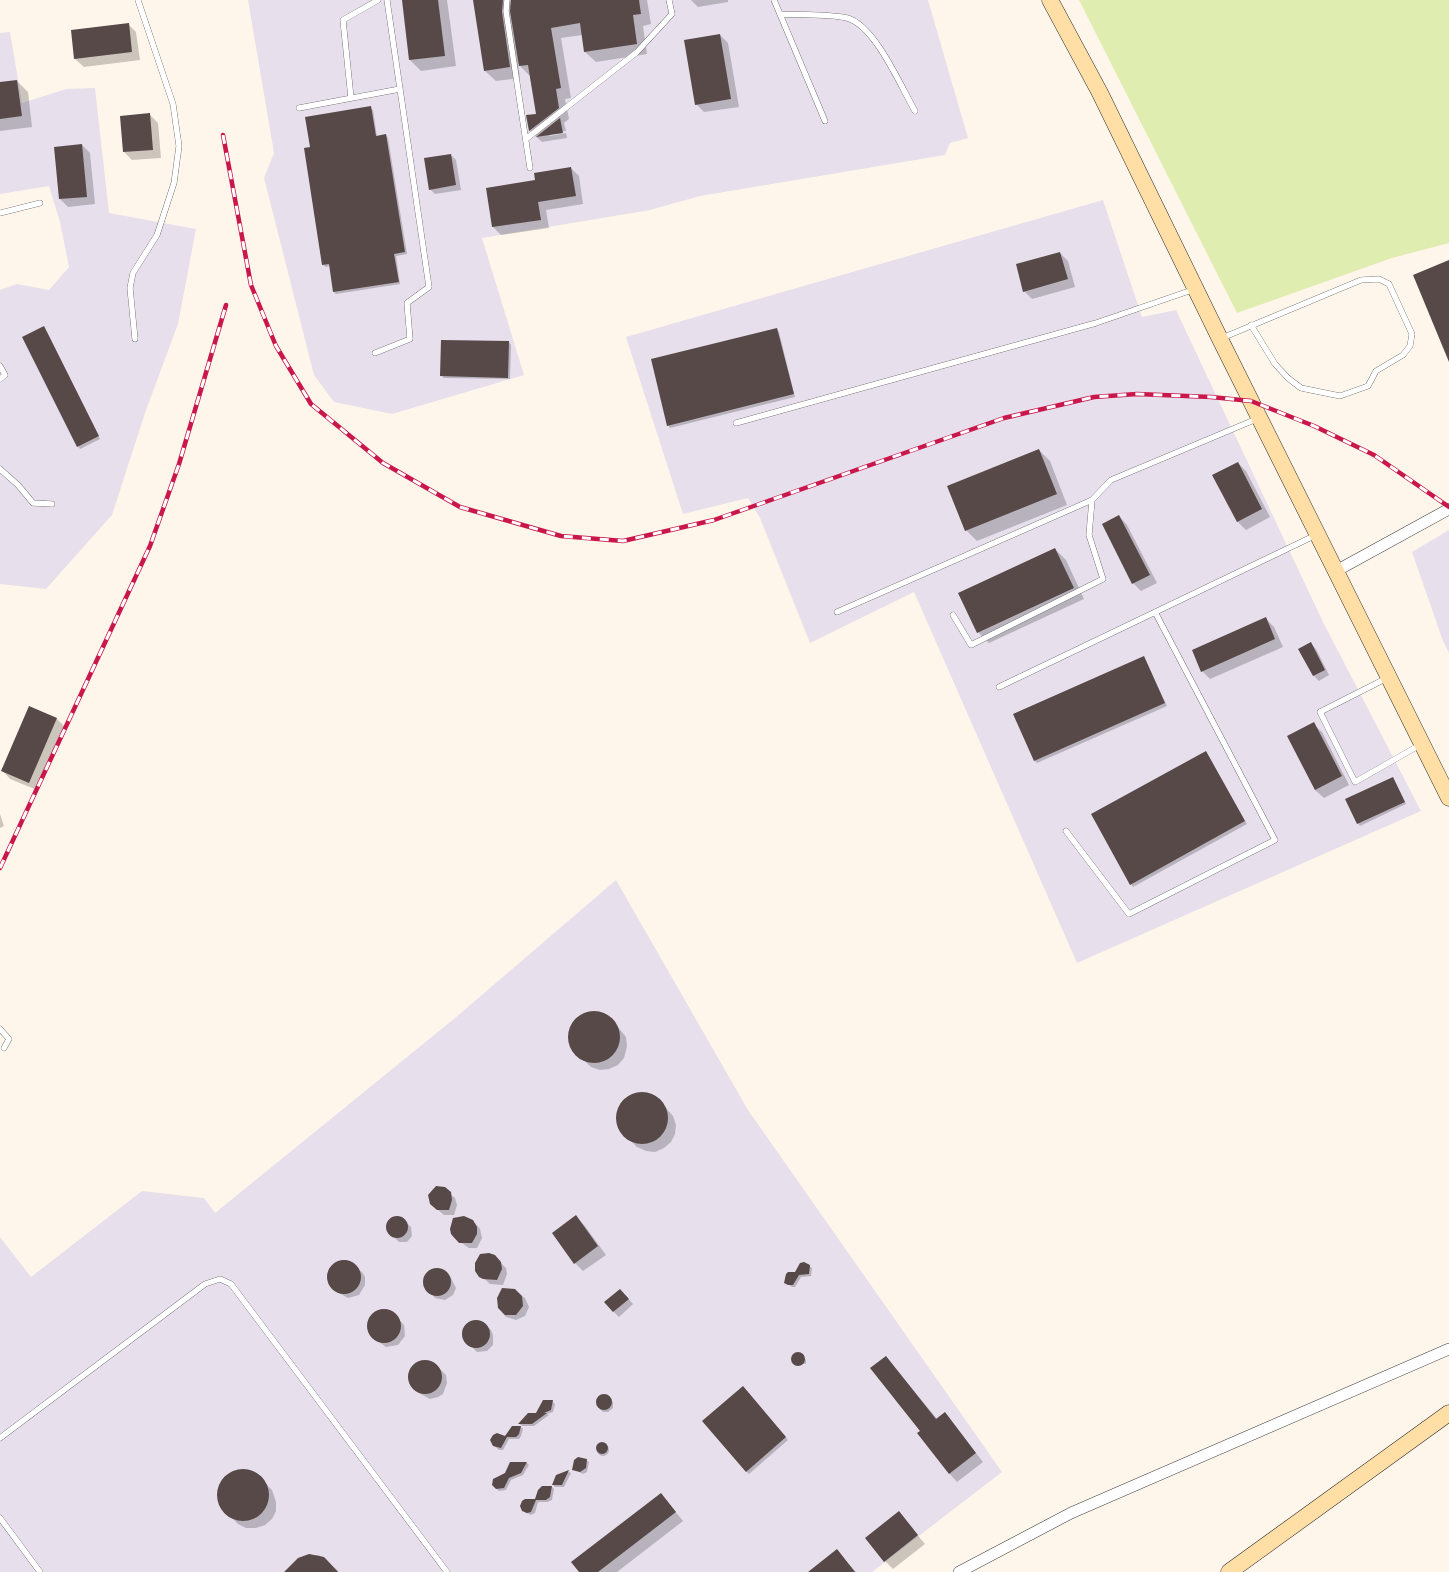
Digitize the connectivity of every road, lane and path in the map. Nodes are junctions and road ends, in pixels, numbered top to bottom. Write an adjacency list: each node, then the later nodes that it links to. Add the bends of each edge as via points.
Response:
1 (138, 0): 20 (lane, via 173,104 179,146 174,183 157,235 133,273 130,288)
2 (378, 0): 10 (lane, via 343,20)
3 (387, 0): 9 (lane)
4 (507, 0): 14 (lane, via 506,11)
5 (669, 0): 14 (lane, via 672,14 637,52)
6 (774, 0): 8 (lane)
7 (1050, 0): 18 (main road, via 1100,93)
8 (780, 14): 12 (lane, via 847,18 859,23 873,36); 13 (lane)
9 (400, 89): 10 (lane); 22 (lane, via 429,287 407,303 410,339)
10 (352, 98): 11 (lane)
11 (299, 108)
12 (915, 111)
13 (825, 121)
14 (526, 138): 15 (lane)
15 (530, 168)
16 (40, 203): 17 (lane)
17 (0, 213)
18 (1196, 288): 21 (main road); 26 (lane, via 1096,323)
19 (1251, 325): 19 (lane, via 1361,280 1379,279 1389,284 1412,334 1410,346 1403,355 1376,371 1368,386 1340,396 1301,388 1288,378 1275,364); 21 (lane)
20 (135, 339)
21 (1220, 339): 25 (main road)
22 (375, 354)
23 (0, 366): 24 (lane, via 5,375)
24 (0, 379)
25 (1260, 418): 28 (lane, via 1111,480); 31 (main road)
26 (736, 423)
27 (0, 469): 29 (lane, via 33,503)
28 (1092, 500): 33 (lane); 35 (lane, via 1089,535 1104,579 971,645)
29 (52, 504)
30 (1449, 509): 32 (street)
31 (1318, 534): 32 (main road); 34 (lane)
32 (1336, 571): 36 (main road)
33 (837, 612)
34 (1155, 612): 37 (lane); 40 (lane, via 1275,840 1130,914)
35 (953, 615)
36 (1389, 677): 38 (main road); 38 (lane, via 1320,712 1355,782)
37 (999, 687)
38 (1422, 744): 39 (main road)
39 (1449, 798)
40 (1066, 831)
41 (0, 1029): 42 (lane, via 9,1039)
42 (4, 1048)
43 (1449, 1349): 49 (street, via 1071,1513)
44 (1449, 1413): 50 (main road)
45 (0, 1438): 48 (lane, via 205,1284 220,1279 232,1284)
46 (0, 1518): 47 (lane)
47 (40, 1572)
48 (447, 1572)
49 (960, 1572)
50 (1229, 1572)

